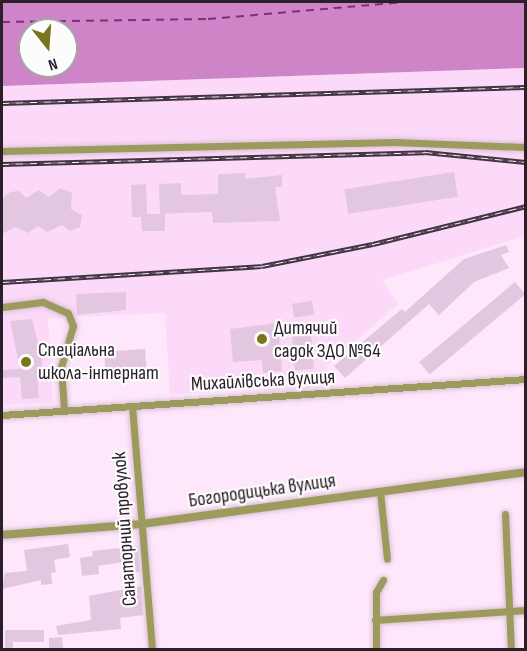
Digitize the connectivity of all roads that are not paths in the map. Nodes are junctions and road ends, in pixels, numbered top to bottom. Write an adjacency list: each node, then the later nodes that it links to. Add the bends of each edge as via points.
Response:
1 (525, 147): 2 (street, via 395,141)
2 (2, 151)
3 (2, 307): 6 (street, via 43,302 68,313 73,326 61,367)
4 (525, 379): 5 (street, Михайлівська вулиця)
5 (132, 406): 6 (street, Михайлівська вулиця); 11 (street, Санаторний провулок)
6 (64, 410): 7 (street, Михайлівська вулиця)
7 (2, 415)
8 (525, 472): 9 (street, Богородицька вулиця)
9 (380, 492): 11 (street, Богородицька вулиця); 13 (street)
10 (506, 514): 15 (street)
11 (142, 524): 12 (street, Богородицька вулиця); 18 (street, Санаторний провулок)
12 (2, 536)
13 (387, 559)
14 (383, 580): 17 (street, via 376,592)
15 (509, 610): 16 (street); 17 (street); 20 (street)
16 (525, 610)
17 (375, 620): 19 (street)
18 (152, 650)
19 (376, 650)
20 (511, 650)

